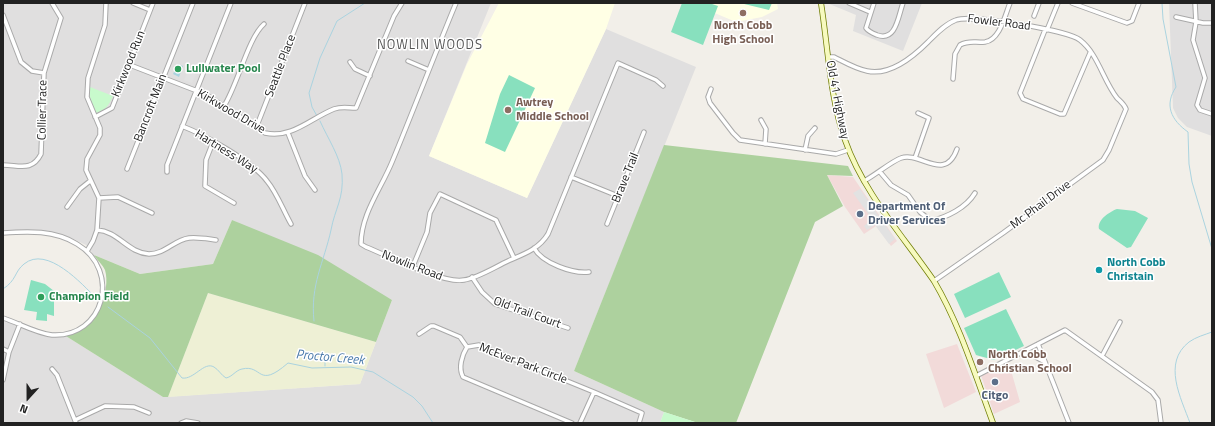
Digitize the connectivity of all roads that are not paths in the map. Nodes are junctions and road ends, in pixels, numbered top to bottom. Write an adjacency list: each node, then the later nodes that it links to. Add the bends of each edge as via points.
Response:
1 (52, 3): 36 (street, Collier Trace, via 61,18)
2 (106, 3): 47 (street, via 105,25 88,78 87,97)
3 (133, 3): 20 (street)
4 (153, 3): 20 (street, Kirkwood Run)
5 (193, 3): 38 (street, Bancroft Main)
6 (231, 3): 42 (street)
7 (305, 3): 50 (street, Seattle Place)
8 (402, 3): 37 (street, via 394,16)
9 (456, 3): 35 (street, Nowlin Road)
10 (821, 3): 31 (main road, Old 41 Highway)
11 (849, 3): 21 (street)
12 (874, 3): 21 (street)
13 (903, 3): 21 (street, via 894,31 886,36 879,36 867,30)
14 (1010, 3): 25 (street)
15 (1039, 3): 23 (street)
16 (1058, 3): 29 (street)
17 (1072, 3): 18 (street, via 1127,23 1132,21)
18 (1139, 3)
19 (1195, 3): 26 (street)
20 (150, 10): 34 (street, Kirkwood Run)
21 (870, 12)
22 (3, 15): 36 (street, via 21,62 32,71)
23 (1034, 16)
24 (1176, 17): 26 (street)
25 (1002, 21): 29 (street, Fowler Road); 31 (street, Fowler Road, via 967,18 956,20 919,51 884,71 867,72); 39 (street, via 990,41 970,41 960,45 955,54)
26 (1196, 22): 27 (street); 46 (street, via 1193,40 1205,78 1197,105 1200,110)
27 (1212, 23)
28 (264, 24): 43 (street, via 257,32 234,89)
29 (1046, 30): 30 (street, Fowler Road, via 1070,34 1080,39); 30 (street, via 1020,93 1023,99 1064,114)
30 (1090, 53): 44 (street, Fowler Road)
31 (829, 57): 58 (main road, Old 41 Highway, via 839,119)
32 (408, 61): 35 (street)
33 (350, 62): 37 (street, via 355,69)
34 (130, 65): 38 (street, Kirkwood Drive); 47 (street, Kirkwood Run, via 112,108)
35 (429, 70): 82 (street, Nowlin Road, via 391,163 364,219 361,236 362,244 366,247)
36 (44, 73): 60 (street, Collier Trace, via 40,154 29,166)
37 (370, 76): 53 (street, via 358,106 335,109)
38 (163, 78): 42 (street, Kirkwood Drive); 61 (street, Bancroft Main)
39 (953, 79)
40 (663, 86): 64 (street, Nowlin Road, via 656,80 618,63)
41 (711, 89): 55 (street, via 708,97 710,103 736,136 744,141)
42 (196, 91): 43 (street, Kirkwood Drive); 49 (street)
43 (224, 106): 50 (street, Kirkwood Drive)
44 (1126, 110): 85 (street, Mc Phail Drive, via 1103,160)
45 (918, 114): 59 (street, via 929,118)
46 (1212, 114)
47 (96, 117): 65 (street, via 100,135 87,159 86,170)
48 (761, 120): 55 (street, via 766,129)
49 (182, 126): 54 (street, Hartness Way); 62 (street, via 166,165)
50 (256, 128): 53 (street, Kirkwood Drive, via 274,135)
51 (815, 128): 57 (street, via 808,136)
52 (644, 132): 69 (street, Brave Trail)
53 (288, 133): 67 (street, via 305,176)
54 (213, 142): 71 (street, via 206,160 205,186); 74 (street, Hartness Way, via 264,177)
55 (764, 144): 57 (street)
56 (957, 149): 59 (street, via 951,159 940,165)
57 (805, 150): 58 (street, via 836,154)
58 (848, 150): 66 (main road, Old 41 Highway)
59 (915, 158): 63 (street, via 901,158)
60 (3, 165)
61 (127, 169)
62 (167, 172)
63 (880, 172): 66 (street); 68 (street, via 891,185 908,195 920,212 931,221 948,215 971,200)
64 (571, 177): 69 (street); 79 (street, Nowlin Road, via 548,234 543,242)
65 (90, 180): 70 (street); 72 (street, via 80,188)
66 (864, 182): 85 (main road, Old 41 Highway)
67 (315, 190)
68 (975, 193)
69 (618, 196): 75 (street, Brave Trail)
70 (99, 198): 73 (street, via 118,197); 76 (street)
71 (234, 203)
72 (67, 207)
73 (152, 213)
74 (290, 224)
75 (607, 224)
76 (96, 230): 78 (street, via 114,234 135,250 149,254 161,252 188,238); 80 (street, via 93,241)
77 (3, 233): 80 (street, via 39,232 67,239)
78 (216, 240)
79 (534, 248): 81 (street, Nowlin Road); 83 (street, via 550,263 579,273)
80 (86, 250): 88 (street, via 98,266 104,287 100,304 92,317 78,329 56,334 48,334)
81 (514, 258): 82 (street, via 496,220 440,194 430,213 427,232); 84 (street, Nowlin Road)
82 (413, 266): 84 (street, Nowlin Road, via 442,279 456,281)
83 (589, 272)
84 (472, 277): 89 (street, Old Trail Court, via 482,292 495,304)
85 (934, 281): 99 (main road, Old 41 Highway, via 952,315)
86 (3, 318): 88 (street)
87 (1120, 322): 96 (street)
88 (20, 324): 94 (street)
89 (568, 328)
90 (419, 334): 92 (street, via 434,326 460,337)
91 (1038, 344): 95 (street); 96 (street, via 1065,330); 97 (street)
92 (467, 347): 101 (street, McEver Park Circle, via 478,344); 106 (street, McEver Park Circle, via 462,355 463,377)
93 (3, 349): 94 (street)
94 (9, 352): 100 (street)
95 (1021, 353): 97 (street); 99 (street)
96 (1102, 356): 111 (street, via 1152,392 1158,400)
97 (1046, 362): 110 (street)
98 (52, 369): 103 (street, via 57,375)
99 (976, 376): 109 (main road, Old 41 Highway)
100 (3, 380)
101 (594, 392): 107 (street); 108 (street, McEver Park Circle, via 642,414)
102 (148, 413): 103 (street, via 134,407 105,406)
103 (75, 422)
104 (182, 423): 105 (street)
105 (198, 423)
106 (572, 423)
107 (580, 423)
108 (638, 423)
109 (993, 423)
110 (1069, 423)
111 (1160, 423)

